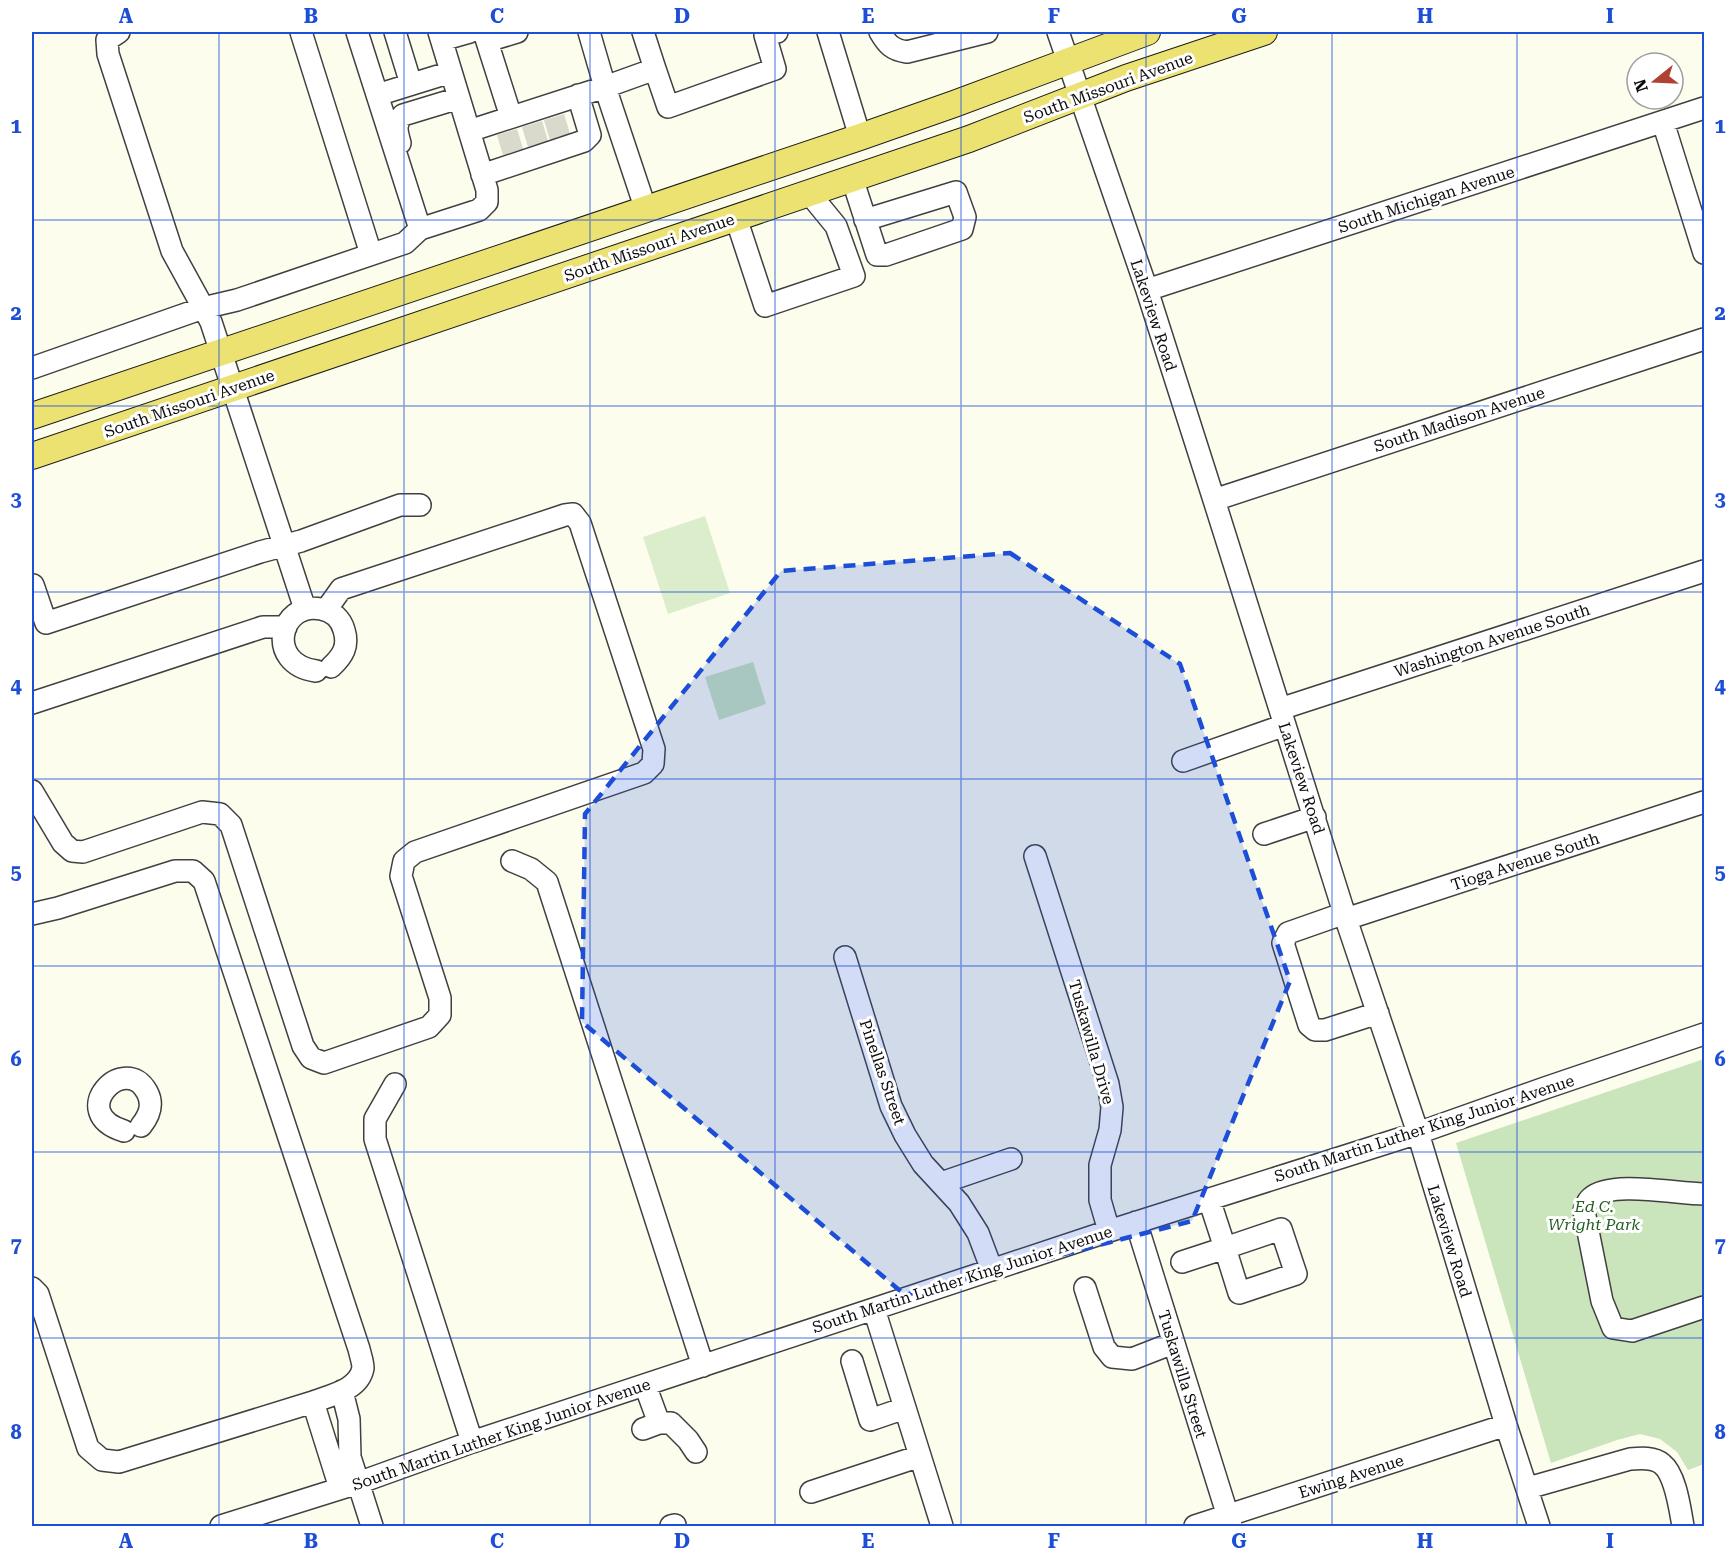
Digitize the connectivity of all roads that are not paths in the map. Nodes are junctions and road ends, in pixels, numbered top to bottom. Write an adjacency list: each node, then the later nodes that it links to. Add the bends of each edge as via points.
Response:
1 (119, 32): 42 (street, via 107,40 108,54 172,251)
2 (301, 32): 40 (street)
3 (357, 32): 23 (street)
4 (395, 32): 21 (street)
5 (517, 32): 15 (street)
6 (589, 32): 22 (street)
7 (643, 32): 19 (street)
8 (828, 32): 31 (street)
9 (880, 32): 16 (street, via 896,50 907,52)
10 (987, 32): 16 (street)
11 (1058, 32): 18 (street, Lakeview Road)
12 (1147, 32): 18 (main road)
13 (1264, 32): 25 (main road, South Missouri Avenue)
14 (769, 33): 19 (street, via 776,69 668,107)
15 (480, 35): 17 (street); 30 (street)
16 (961, 35)
17 (440, 36): 20 (street)
18 (1068, 60): 25 (street, Lakeview Road); 31 (main road)
19 (655, 69): 22 (street)
20 (451, 72): 21 (street); 26 (street)
21 (411, 84): 23 (street)
22 (605, 87): 24 (street); 35 (street)
23 (377, 95): 38 (street)
24 (578, 95): 30 (street); 30 (street, via 590,135 584,141)
25 (1080, 96): 33 (main road, South Missouri Avenue); 41 (street, Lakeview Road)
26 (459, 98): 29 (street); 38 (street, via 399,120 396,131)
27 (1704, 108): 28 (street, South Michigan Avenue)
28 (1663, 122): 39 (street); 41 (street, South Michigan Avenue)
29 (469, 131): 30 (street); 32 (street)
30 (525, 133): 30 (street, via 557,127); 32 (street)
31 (860, 137): 35 (main road)
32 (482, 174): 38 (street, via 487,202 479,210)
33 (852, 178): 34 (main road, South Missouri Avenue); 37 (street)
34 (809, 193): 36 (main road, South Missouri Avenue); 36 (street, via 837,226 854,276 765,306)
35 (646, 210): 44 (main road)
36 (736, 218): 46 (main road, South Missouri Avenue)
37 (865, 220): 37 (street, via 956,192 965,217 962,229 886,255 877,255)
38 (423, 228): 40 (street, via 405,243)
39 (1704, 253)
40 (371, 254): 42 (street)
41 (1147, 290): 49 (street, Lakeview Road)
42 (203, 308): 44 (street); 45 (street)
43 (1704, 339): 49 (street, South Madison Avenue)
44 (222, 352): 46 (street); 47 (main road)
45 (32, 368)
46 (233, 388): 48 (main road, South Missouri Avenue); 51 (street)
47 (32, 416)
48 (32, 456)
49 (1214, 500): 57 (street, Lakeview Road)
50 (420, 505): 51 (street, via 400,506)
51 (284, 545): 53 (street, via 46,623); 54 (street)
52 (1704, 571): 57 (street, Washington Avenue South)
53 (33, 585)
54 (315, 609): 55 (street, via 290,619); 55 (street, via 335,615 345,633 341,658 324,669 306,670 288,657 283,637); 59 (street, via 341,589 573,514 580,523 654,750 652,764 644,773 415,852 404,861 400,876 440,998 440,1015 429,1027 324,1063 311,1058 303,1046 231,825 220,814 202,812 83,852 72,851 63,843)
55 (286, 627): 56 (street, via 263,627)
56 (32, 703)
57 (1283, 717): 58 (street, Washington Avenue South); 61 (street, Lakeview Road)
58 (1183, 761)
59 (32, 791)
60 (1704, 802): 66 (street, Tioga Avenue South)
61 (1315, 817): 62 (street); 66 (street, Lakeview Road)
62 (1264, 834)
63 (1035, 856): 77 (street, Tuskawilla Drive, via 1108,1084 1112,1107 1101,1165 1100,1200)
64 (512, 861): 86 (street, via 547,882)
65 (32, 914): 88 (street, via 175,871 193,872 204,881 360,1349 363,1368 356,1382)
66 (1346, 916): 68 (street, Lakeview Road); 68 (street, Tioga Avenue South, via 1298,928 1288,933 1283,943 1309,1025 1325,1030)
67 (845, 957): 73 (street, Pinellas Street, via 891,1106 923,1164)
68 (1378, 1013): 71 (street, Lakeview Road)
69 (1704, 1034): 71 (street, South Martin Luther King Junior Avenue)
70 (395, 1083): 92 (street, via 375,1119 375,1139)
71 (1418, 1133): 75 (street, South Martin Luther King Junior Avenue); 91 (street, Lakeview Road)
72 (1011, 1159): 73 (street)
73 (941, 1183): 79 (street, Pinellas Street, via 978,1233)
74 (1704, 1194): 82 (street, via 1602,1191 1589,1200 1584,1211 1602,1301 1613,1328 1632,1331)
75 (1209, 1199): 76 (street, South Martin Luther King Junior Avenue); 78 (street, via 1225,1248)
76 (1136, 1222): 77 (street, South Martin Luther King Junior Avenue); 84 (street, Tuskawilla Street)
77 (1109, 1231): 79 (street, South Martin Luther King Junior Avenue)
78 (1182, 1262)
79 (992, 1270): 83 (street, South Martin Luther King Junior Avenue)
80 (1084, 1287): 84 (street, via 1104,1347 1112,1357 1132,1359)
81 (32, 1288): 89 (street, via 38,1294 88,1448 102,1460 119,1462)
82 (1704, 1307)
83 (874, 1309): 86 (street, South Martin Luther King Junior Avenue); 90 (street)
84 (1173, 1343): 98 (street, Tuskawilla Street)
85 (852, 1361): 90 (street, via 870,1420)
86 (703, 1366): 87 (street, South Martin Luther King Junior Avenue)
87 (645, 1385): 92 (street, South Martin Luther King Junior Avenue); 93 (street, via 651,1426 671,1423)
88 (342, 1391): 89 (street); 95 (street, via 349,1419)
89 (313, 1402): 95 (street)
90 (905, 1408): 94 (street)
91 (1506, 1425): 96 (street, Lakeview Road); 98 (street, Ewing Avenue)
92 (472, 1442): 95 (street, South Martin Luther King Junior Avenue)
93 (696, 1452)
94 (920, 1456): 97 (street); 101 (street)
95 (349, 1485): 99 (street, South Martin Luther King Junior Avenue); 100 (street)
96 (1528, 1488): 103 (street, Lakeview Road); 104 (street, via 1630,1459 1647,1458 1662,1464 1670,1475)
97 (811, 1492)
98 (1229, 1521): 102 (street, Ewing Avenue)
99 (232, 1525)
100 (372, 1527)
101 (942, 1527)
102 (1196, 1527)
103 (1539, 1527)
104 (1683, 1527)

